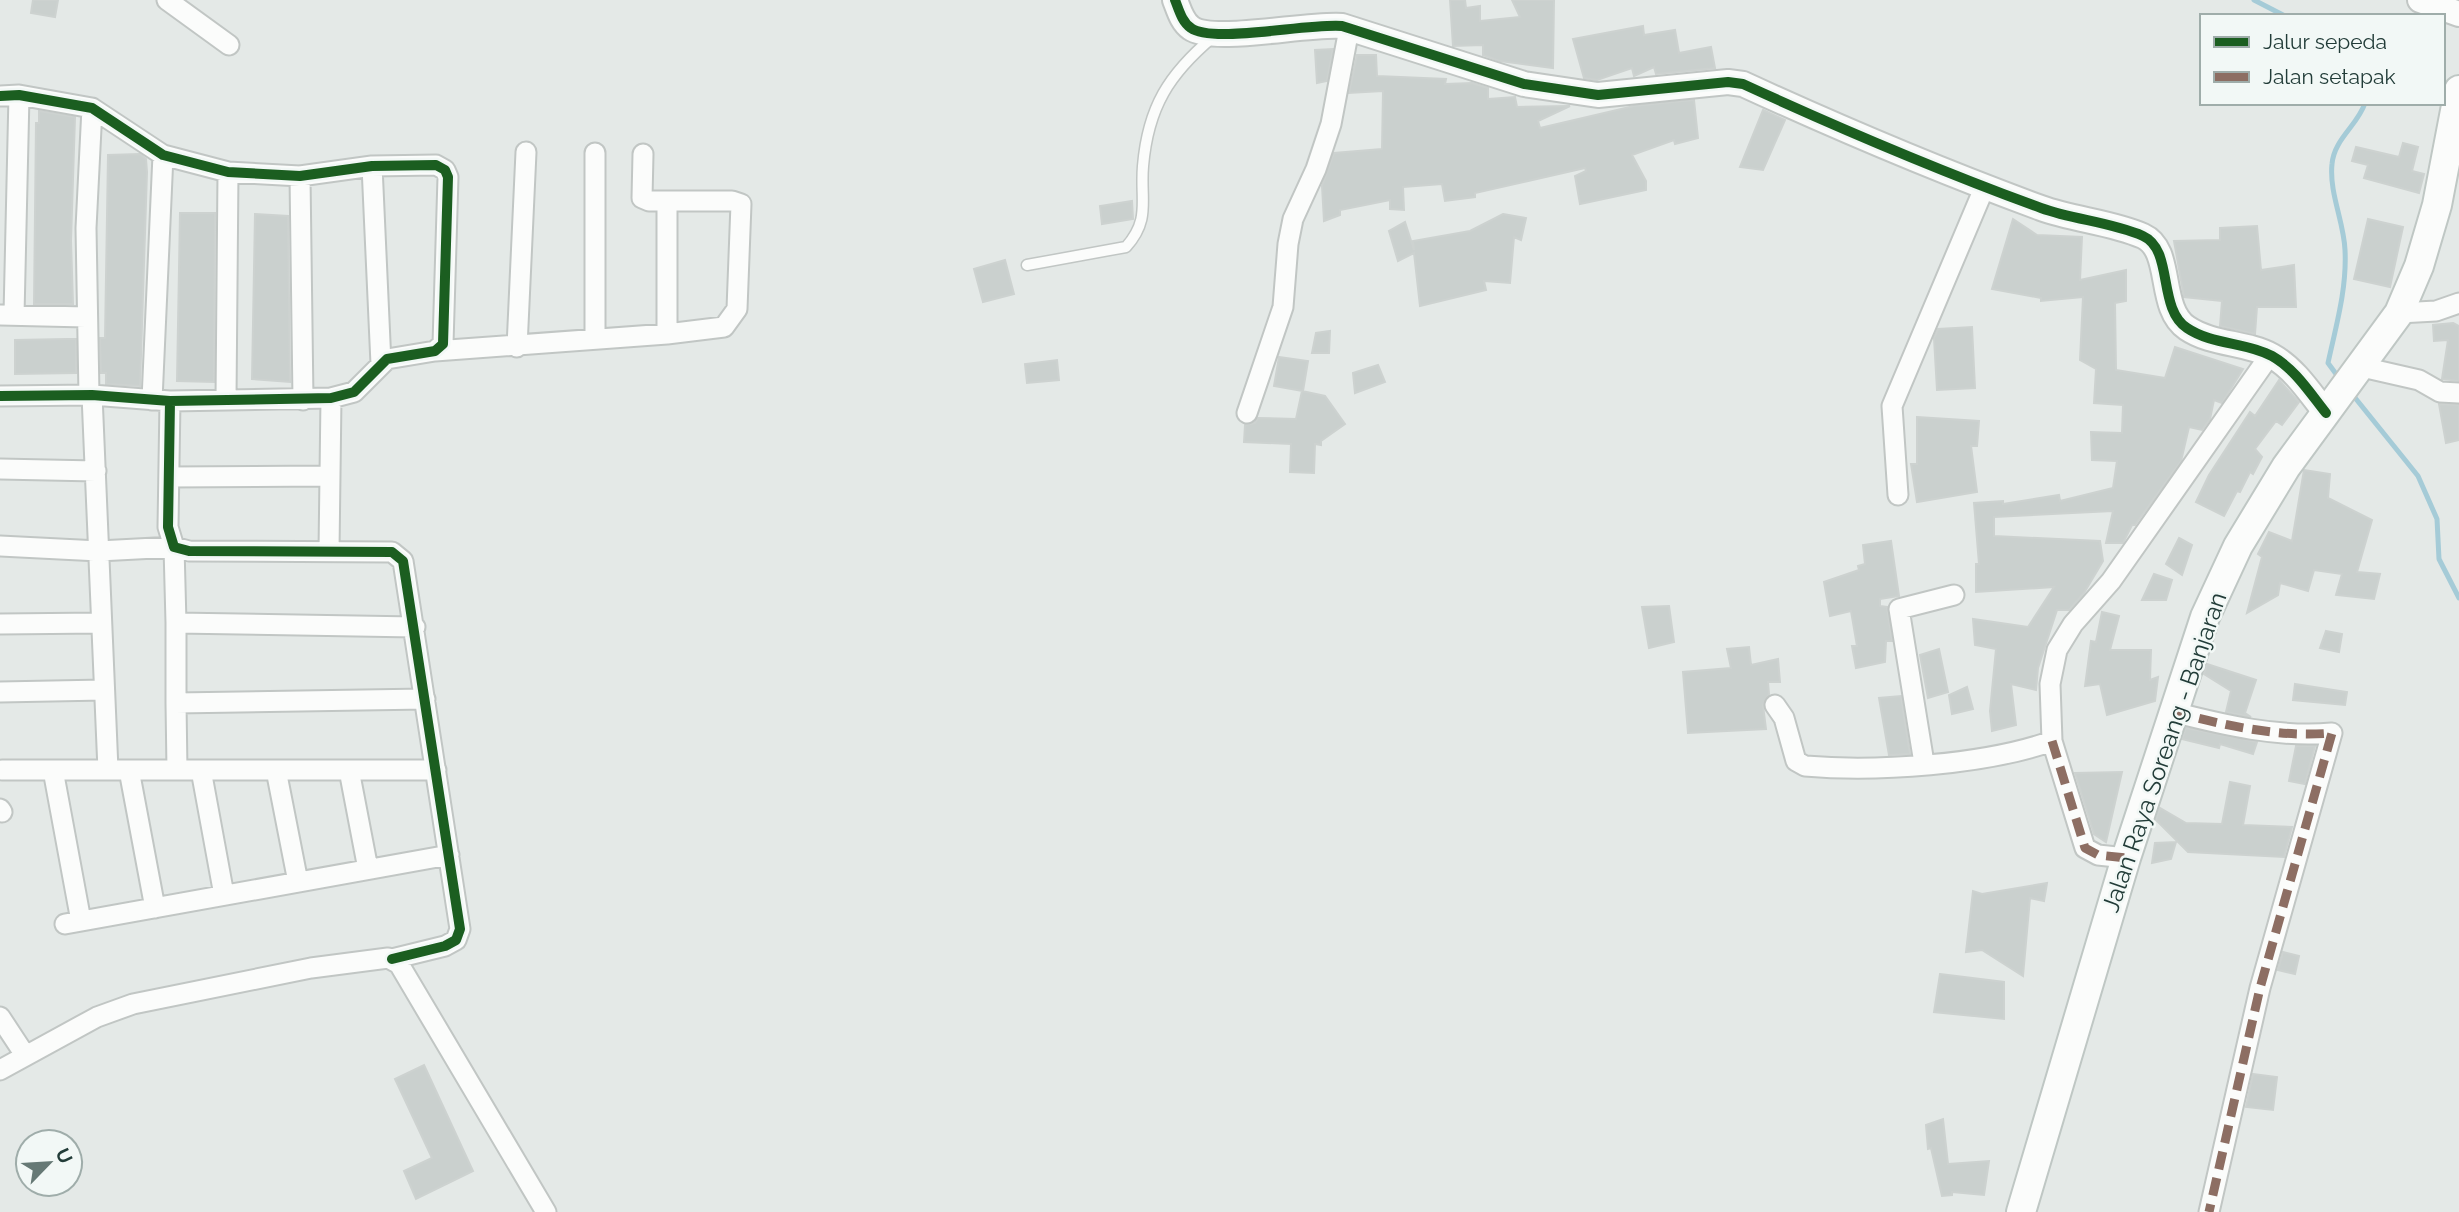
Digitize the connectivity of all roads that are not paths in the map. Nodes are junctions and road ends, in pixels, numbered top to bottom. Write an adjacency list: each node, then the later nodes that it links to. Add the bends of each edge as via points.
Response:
1 (167, 0): 7 (street)
2 (1175, 0): 6 (street, via 1188,26)
3 (2420, 0): 4 (street)
4 (2459, 14)
5 (1349, 29): 6 (street, via 1324,24); 18 (street, via 1524,84 1598,95 1737,82 1884,148); 40 (street, via 1331,124 1317,169 1293,219 1283,307)
6 (1216, 35): 20 (lane, via 1181,64 1160,96 1146,145 1143,220 1137,235 1126,247)
7 (229, 46)
8 (2459, 90): 22 (main road, Jalan Raya Soreang - Banjaran, via 2437,205)
9 (10, 96): 10 (street); 23 (street)
10 (92, 108): 14 (street); 24 (street)
11 (526, 152): 27 (street)
12 (595, 153): 26 (street)
13 (643, 154): 19 (street, via 642,198)
14 (163, 155): 16 (street); 37 (street)
15 (372, 166): 17 (street); 28 (street, via 436,165 445,170 445,336); 30 (street)
16 (228, 172): 17 (street); 36 (street)
17 (300, 176): 38 (street)
18 (1984, 186): 29 (street, via 2043,209 2145,237 2160,257 2171,309 2184,327); 45 (street, via 1892,406)
19 (667, 201): 25 (street); 25 (street, via 732,201 741,204 743,214 733,317 724,327)
20 (1027, 265)
21 (2459, 303): 22 (street, via 2436,311)
22 (2399, 313): 31 (main road, Jalan Raya Soreang - Banjaran)
23 (7, 315): 24 (street)
24 (86, 317): 33 (street)
25 (667, 334): 26 (street)
26 (595, 339): 27 (street)
27 (517, 347): 28 (street)
28 (435, 351): 30 (street, via 396,356)
29 (2270, 355): 39 (street); 61 (street, via 2057,650 2050,684)
30 (381, 364): 35 (street, via 354,392)
31 (2360, 370): 32 (street, via 2419,380 2440,392); 39 (main road, Jalan Raya Soreang - Banjaran)
32 (2459, 393)
33 (91, 395): 34 (street); 37 (street); 42 (street)
34 (0, 396)
35 (331, 398): 38 (street); 44 (street)
36 (226, 399): 37 (street); 38 (street)
37 (161, 400): 43 (street)
38 (303, 400)
39 (2331, 407): 60 (main road, Jalan Raya Soreang - Banjaran, via 2286,467 2238,546 2204,617)
40 (1247, 413)
41 (0, 469): 42 (street)
42 (96, 471): 48 (street)
43 (169, 477): 44 (street); 47 (street, via 168,527)
44 (330, 477): 49 (street)
45 (1898, 495)
46 (0, 546): 48 (street)
47 (174, 547): 48 (street); 49 (street, via 189,551); 52 (street)
48 (99, 551): 51 (street)
49 (329, 551): 54 (street, via 392,552 403,561)
50 (1954, 595): 62 (street, via 1899,609)
51 (101, 623): 53 (street); 55 (street)
52 (176, 623): 54 (street); 58 (street)
53 (0, 624)
54 (415, 627): 57 (street)
55 (104, 690): 56 (street); 65 (street)
56 (0, 692)
57 (425, 699): 58 (street); 71 (street)
58 (176, 703): 67 (street)
59 (1775, 705): 62 (street, via 1799,764 1824,768)
60 (2173, 712): 73 (main road, Jalan Raya Soreang - Banjaran); 83 (street, via 2263,731 2332,733 2260,988)
61 (2052, 741): 62 (street, via 2008,756); 73 (street, via 2085,848 2098,855)
62 (1924, 763)
63 (2, 770): 64 (street)
64 (53, 770): 65 (street); 77 (street, via 73,923)
65 (108, 770): 66 (street)
66 (129, 770): 67 (street); 77 (street)
67 (177, 770): 68 (street)
68 (201, 770): 69 (street); 76 (street)
69 (276, 770): 70 (street); 75 (street)
70 (349, 770): 71 (street); 74 (street)
71 (436, 770): 72 (street)
72 (449, 855): 74 (street); 78 (street, via 460,929 456,940)
73 (2126, 858): 82 (main road, Jalan Raya Soreang - Banjaran)
74 (368, 869): 75 (street)
75 (298, 882): 76 (street)
76 (224, 895): 77 (street)
77 (155, 908)
78 (395, 961): 80 (street, via 311,968 133,1004); 81 (street)
79 (0, 1017): 80 (street)
80 (8, 1060)
81 (546, 1212)
82 (2021, 1212)
83 (2209, 1212)

